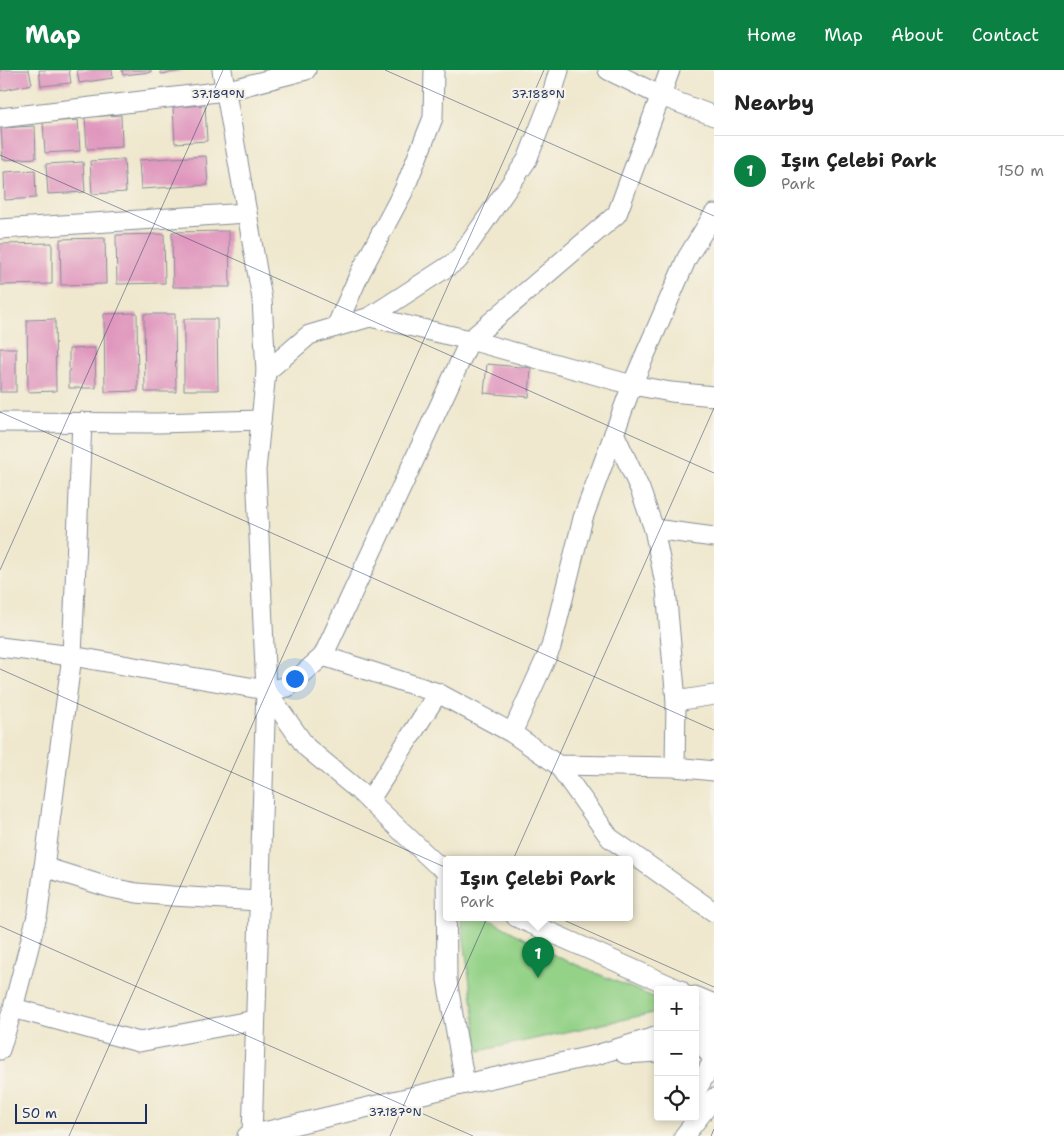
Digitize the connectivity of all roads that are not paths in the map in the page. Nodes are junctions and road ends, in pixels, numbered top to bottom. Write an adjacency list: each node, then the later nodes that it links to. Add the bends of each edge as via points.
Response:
1 (222, 70): 7 (street)
2 (306, 70): 7 (street)
3 (434, 70): 15 (street, via 433,118 404,190 360,273)
4 (559, 70): 14 (street, via 527,160 458,260)
5 (608, 70): 8 (street)
6 (670, 70): 8 (street)
7 (225, 90): 10 (street); 11 (street)
8 (661, 96): 9 (street); 16 (street, via 617,214)
9 (714, 116)
10 (0, 118)
11 (247, 213): 13 (street); 17 (street, via 262,299)
12 (714, 214): 18 (street, via 686,258)
13 (0, 229)
14 (370, 317): 15 (street); 16 (street)
15 (336, 327): 17 (street, via 309,335)
16 (470, 340): 18 (street); 28 (street)
17 (266, 372): 20 (street)
18 (632, 385): 19 (street); 23 (street)
19 (714, 396)
20 (261, 420): 22 (street); 29 (street, via 256,470)
21 (0, 422): 22 (street)
22 (82, 422): 27 (street)
23 (614, 433): 24 (street); 33 (street, via 583,518 551,647)
24 (654, 529): 25 (street); 32 (street, via 666,589)
25 (714, 537)
26 (0, 647): 27 (street)
27 (72, 656): 29 (street); 38 (street)
28 (323, 656): 29 (street, via 288,687); 30 (street)
29 (266, 690): 37 (street, via 306,747); 40 (street)
30 (438, 693): 33 (street); 37 (street)
31 (714, 695): 32 (street)
32 (676, 701): 35 (street)
33 (512, 733): 34 (street)
34 (558, 765): 35 (street); 41 (street, via 610,838)
35 (675, 768): 36 (street)
36 (714, 771)
37 (369, 801): 39 (street)
38 (44, 867): 40 (street, via 137,893); 46 (street, via 38,912)
39 (443, 869)
40 (259, 901): 48 (street)
41 (714, 912)
42 (446, 921): 55 (street, via 447,980)
43 (525, 921): 44 (street)
44 (661, 985)
45 (699, 1004): 47 (street)
46 (13, 1008): 48 (street, via 139,1042); 50 (street)
47 (705, 1015): 52 (main road)
48 (255, 1020): 58 (street)
49 (654, 1037): 53 (street)
50 (0, 1050)
51 (654, 1052): 53 (street)
52 (708, 1054): 54 (street)
53 (596, 1055): 55 (street)
54 (699, 1081)
55 (465, 1084): 58 (street)
56 (714, 1098): 60 (street)
57 (680, 1121): 59 (street)
58 (250, 1136)
59 (672, 1136)
60 (684, 1136)

